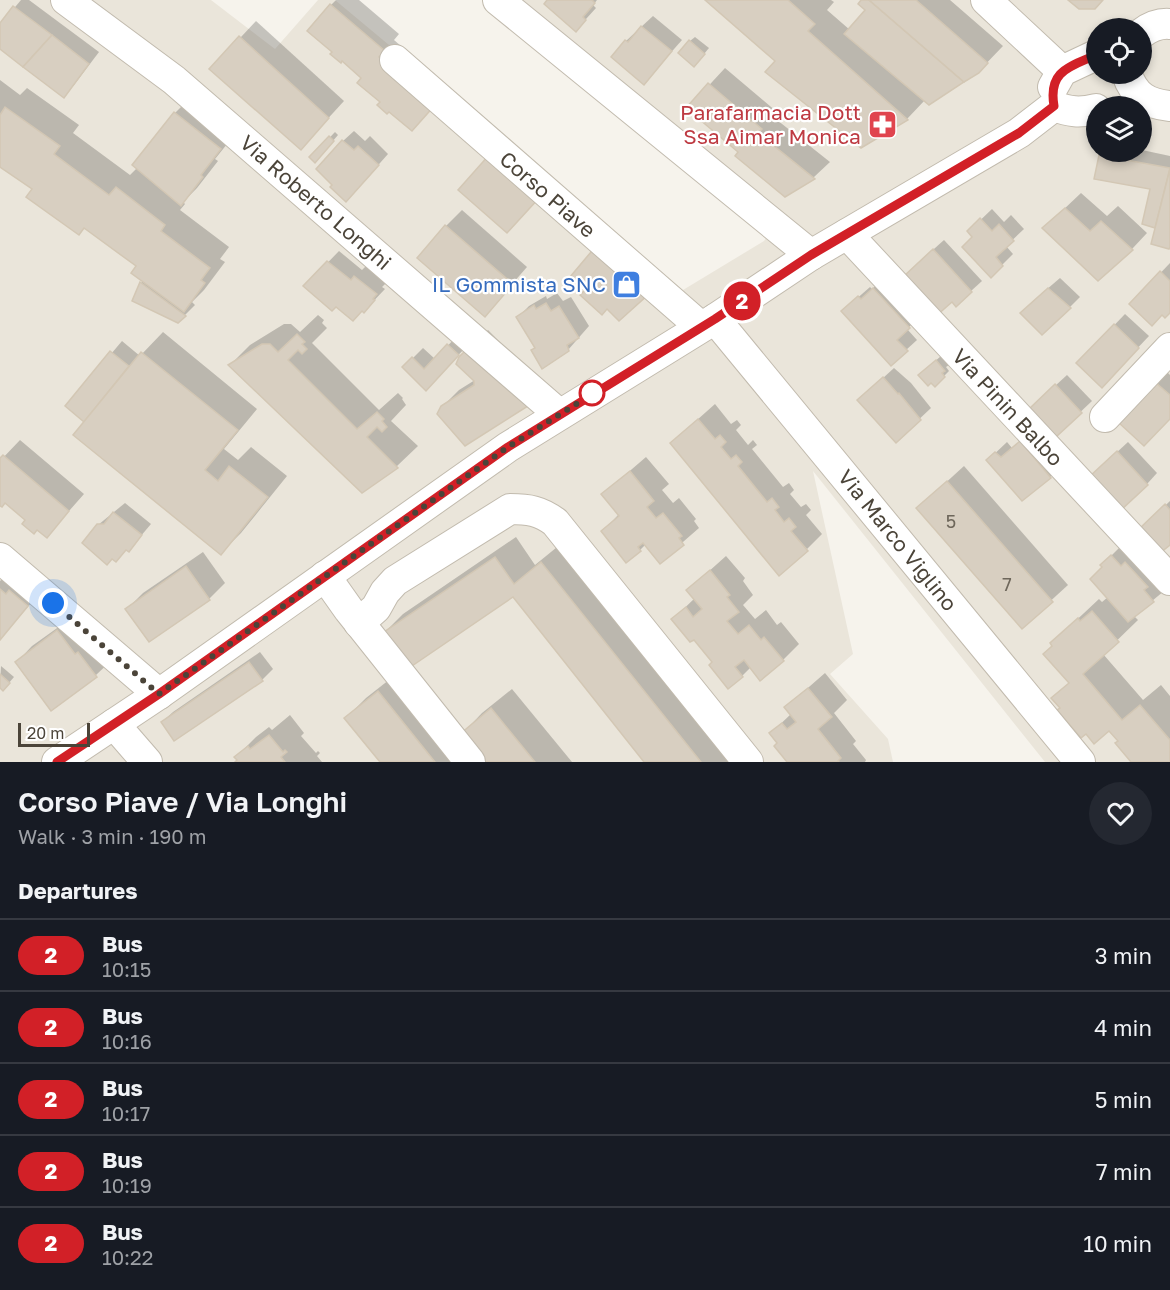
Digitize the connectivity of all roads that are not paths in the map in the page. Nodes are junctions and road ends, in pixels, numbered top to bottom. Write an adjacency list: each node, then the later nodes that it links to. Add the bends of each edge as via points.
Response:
1 (66, 0): 18 (street, Via Roberto Longhi, via 174,80)
2 (498, 0): 15 (street)
3 (986, 0): 8 (street)
4 (1170, 24): 5 (street)
5 (1152, 27)
6 (395, 60): 16 (street, Corso Piave)
7 (1086, 60): 8 (street)
8 (1062, 71): 11 (street, via 1052,90)
9 (1134, 85): 10 (street); 12 (street, via 1155,105)
10 (1120, 96)
11 (1054, 106): 13 (street, via 1067,112); 14 (street, via 1019,133)
12 (1170, 106)
13 (1086, 112)
14 (847, 234): 15 (street); 22 (street, Via Pinin Balbo)
15 (811, 255): 16 (street)
16 (708, 323): 18 (street); 30 (street, Via Marco Viglino)
17 (1170, 348): 19 (street)
18 (559, 414): 21 (street)
19 (1105, 417)
20 (0, 558): 24 (street)
21 (325, 576): 23 (street); 24 (street)
22 (1170, 580)
23 (359, 623): 28 (street); 29 (street, via 376,608 395,581 510,510 543,513 555,522)
24 (159, 694): 25 (street)
25 (114, 724): 26 (street); 27 (street)
26 (57, 762)
27 (147, 762)
28 (470, 762)
29 (748, 762)
30 (1080, 762)

